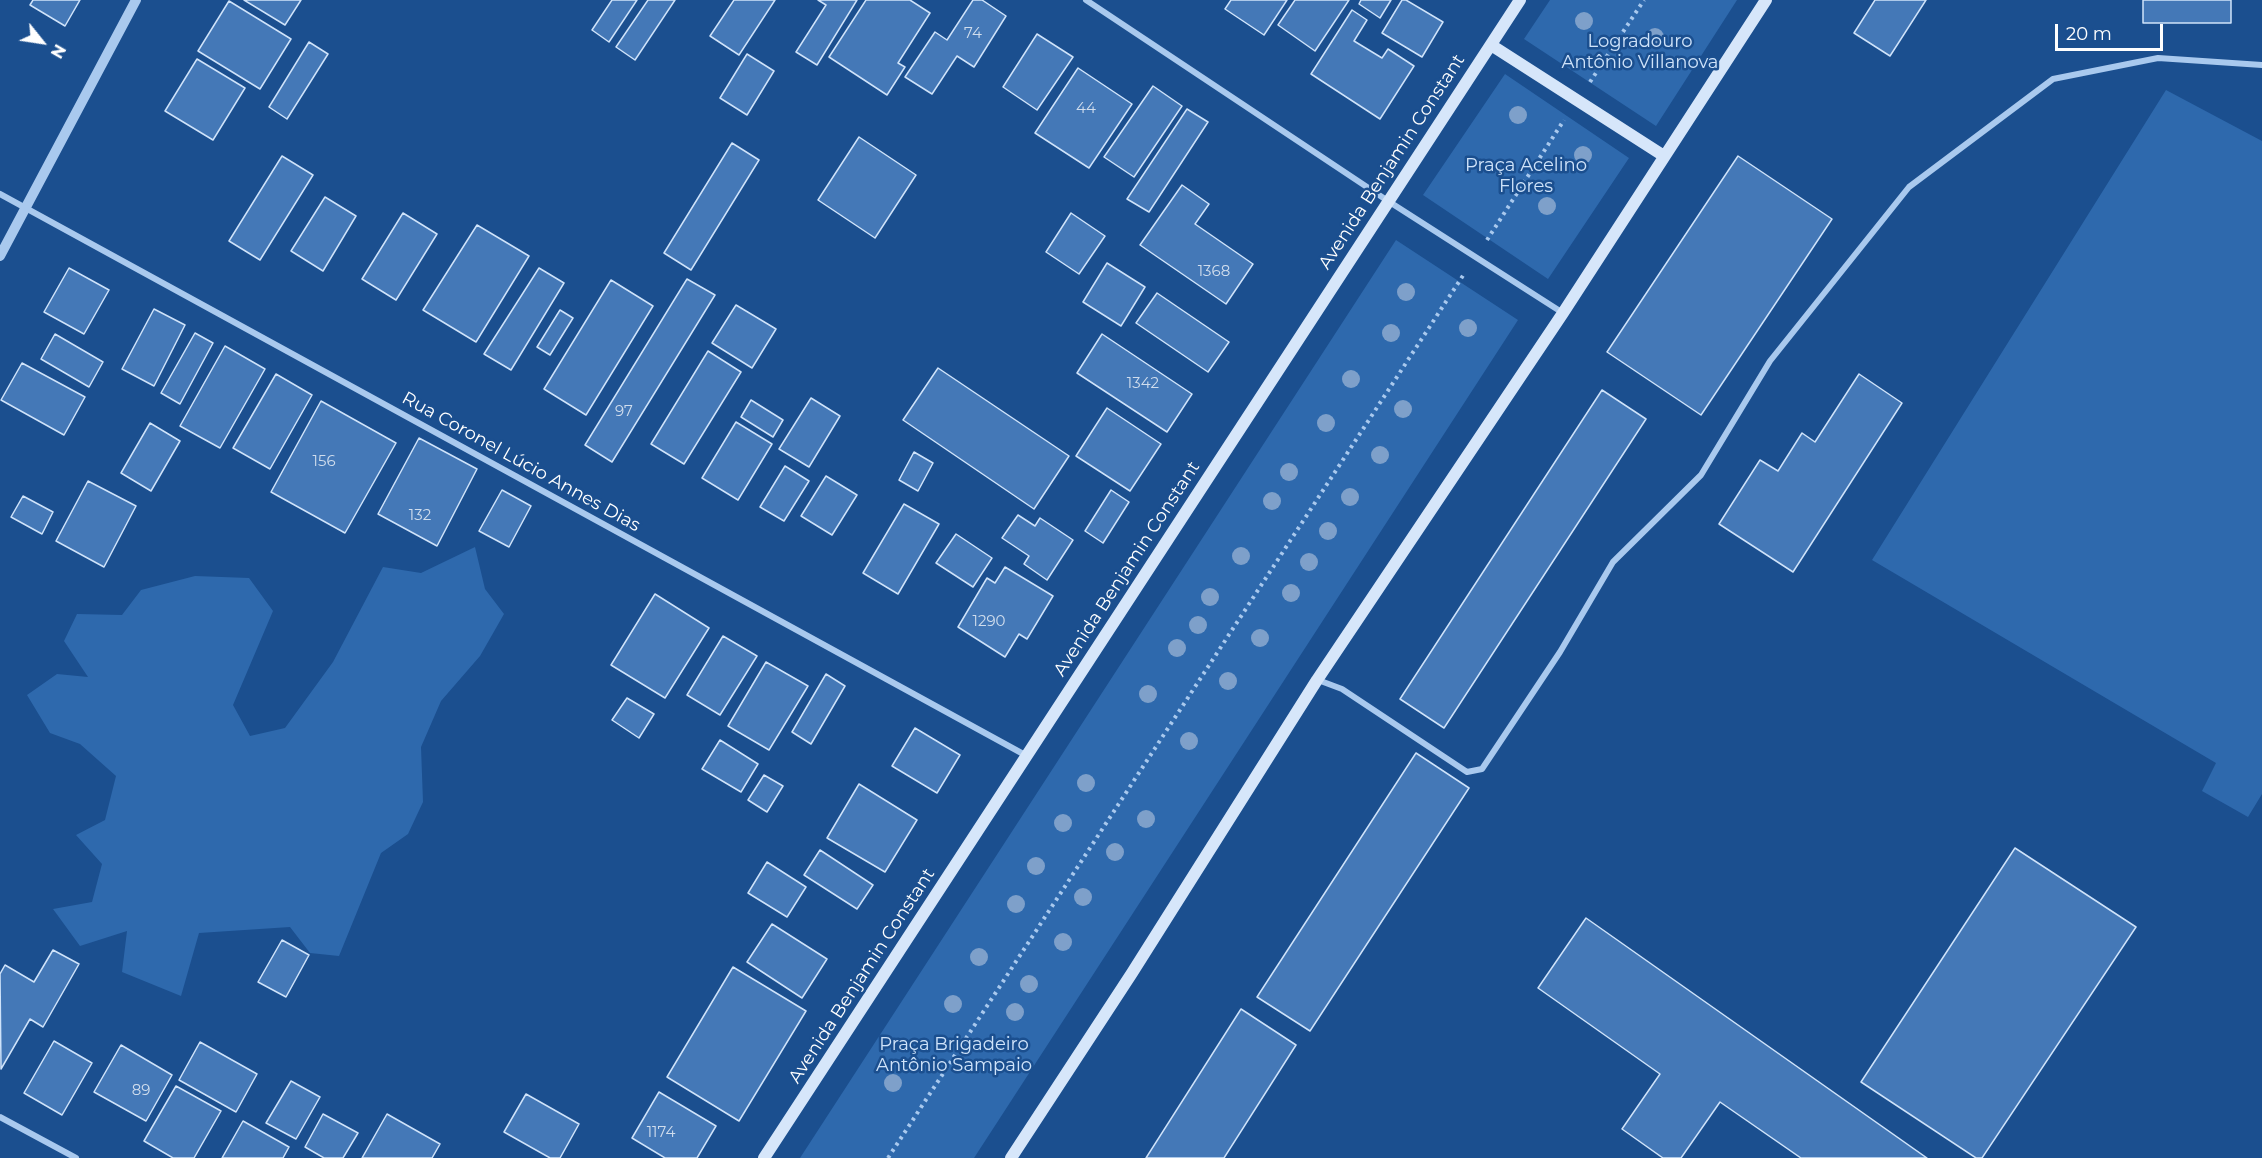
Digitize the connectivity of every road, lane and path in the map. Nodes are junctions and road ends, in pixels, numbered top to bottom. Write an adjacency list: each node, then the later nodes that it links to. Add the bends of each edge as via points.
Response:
1 (136, 0): 12 (street)
2 (1086, 0): 11 (street)
3 (1520, 0): 6 (main road, Avenida Benjamin Constant)
4 (1644, 0): 8 (path)
5 (1766, 0): 9 (main road)
6 (1491, 45): 8 (main road); 11 (main road, Avenida Benjamin Constant)
7 (2262, 65): 16 (street, via 2158,58 2053,80 1909,187 1770,361 1701,475 1613,562 1560,652 1482,769 1467,772 1342,689)
8 (1578, 100): 9 (main road); 14 (path)
9 (1664, 156): 15 (main road)
10 (0, 194): 12 (street, Rua Coronel Lúcio Annes Dias)
11 (1388, 201): 14 (street); 17 (main road, Avenida Benjamin Constant)
12 (25, 208): 13 (street); 17 (street, Rua Coronel Lúcio Annes Dias)
13 (0, 256)
14 (1475, 257): 15 (street); 21 (path)
15 (1563, 313): 16 (main road)
16 (1317, 680): 22 (main road)
17 (1028, 756): 20 (main road, Avenida Benjamin Constant)
18 (0, 1117): 19 (street)
19 (76, 1158)
20 (764, 1158)
21 (888, 1158)
22 (1011, 1158)

